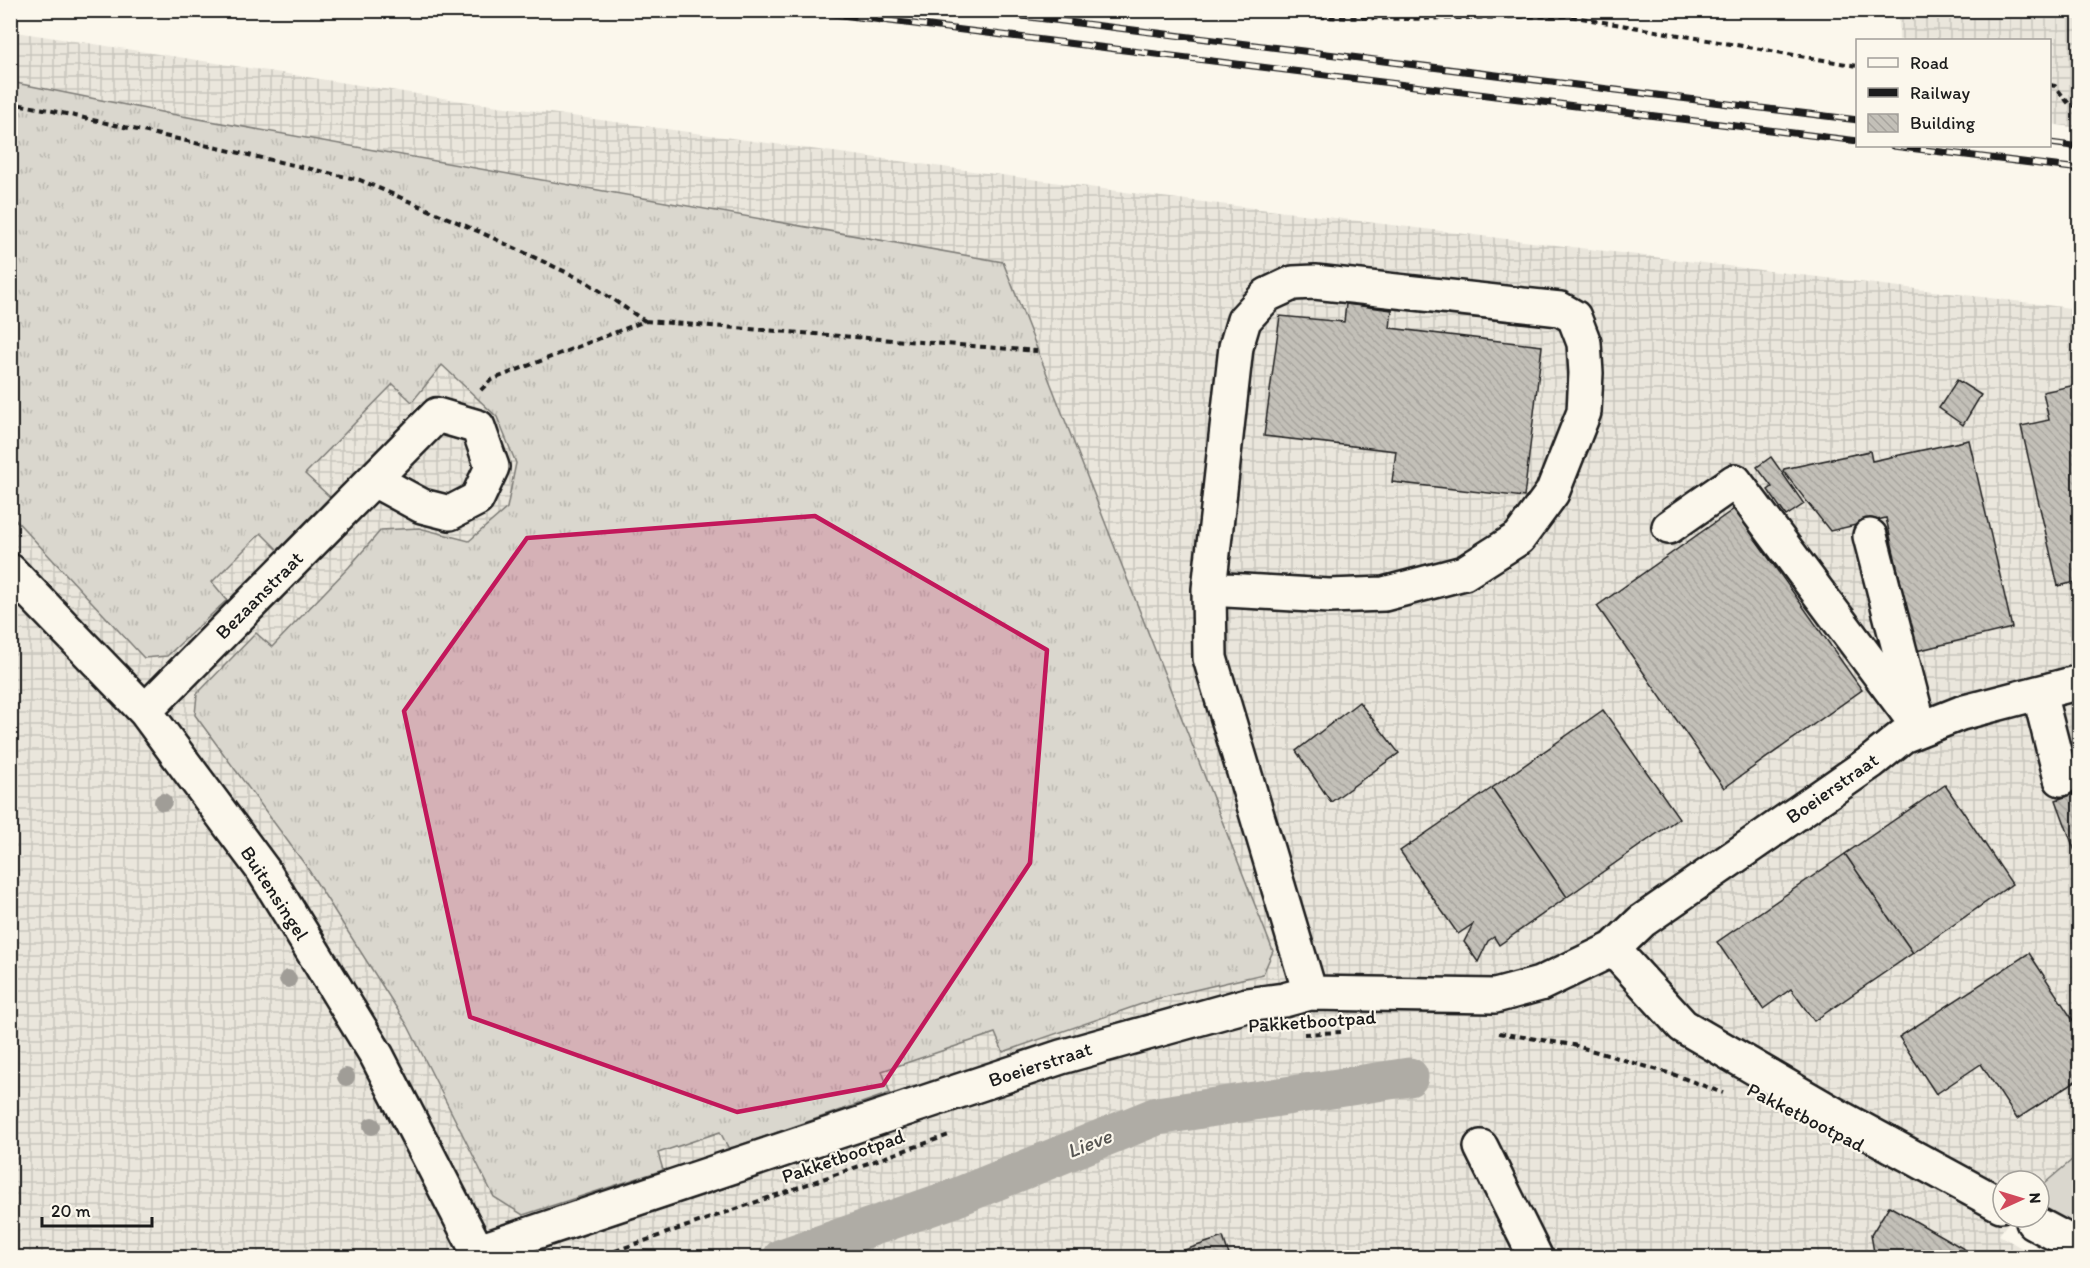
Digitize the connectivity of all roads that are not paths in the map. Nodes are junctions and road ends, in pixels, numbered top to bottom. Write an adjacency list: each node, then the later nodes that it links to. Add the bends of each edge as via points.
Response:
1 (374, 480): 1 (street, Bezaanstraat, via 437,415 478,427 492,467 477,499 450,513 422,506); 8 (street, Bezaanstraat)
2 (1669, 527): 9 (street, via 1735,481)
3 (1870, 536): 9 (street)
4 (10, 571): 8 (street, Buitensingel)
5 (1209, 589): 5 (street, via 1236,347 1244,320 1267,295 1293,284 1315,282 1560,309 1574,317 1584,343 1584,412 1552,493 1519,538 1464,573 1384,594 1329,596); 12 (street, via 1210,657)
6 (2079, 682): 7 (street, Boeierstraat)
7 (2039, 693): 9 (street, Boeierstraat, via 1961,713); 10 (street)
8 (145, 711): 17 (street, Buitensingel, via 262,870 341,997 377,1056)
9 (1920, 729): 11 (street, Boeierstraat, via 1903,736 1642,921)
10 (2061, 779)
11 (1613, 949): 12 (street, Boeierstraat, via 1540,984 1495,996); 14 (street, via 1683,1026)
12 (1310, 993): 17 (street, Boeierstraat, via 1248,1005 1060,1057)
13 (1480, 1147): 18 (street)
14 (1991, 1200)
15 (2046, 1229): 16 (street)
16 (2079, 1247)
17 (480, 1254)
18 (1536, 1257)

